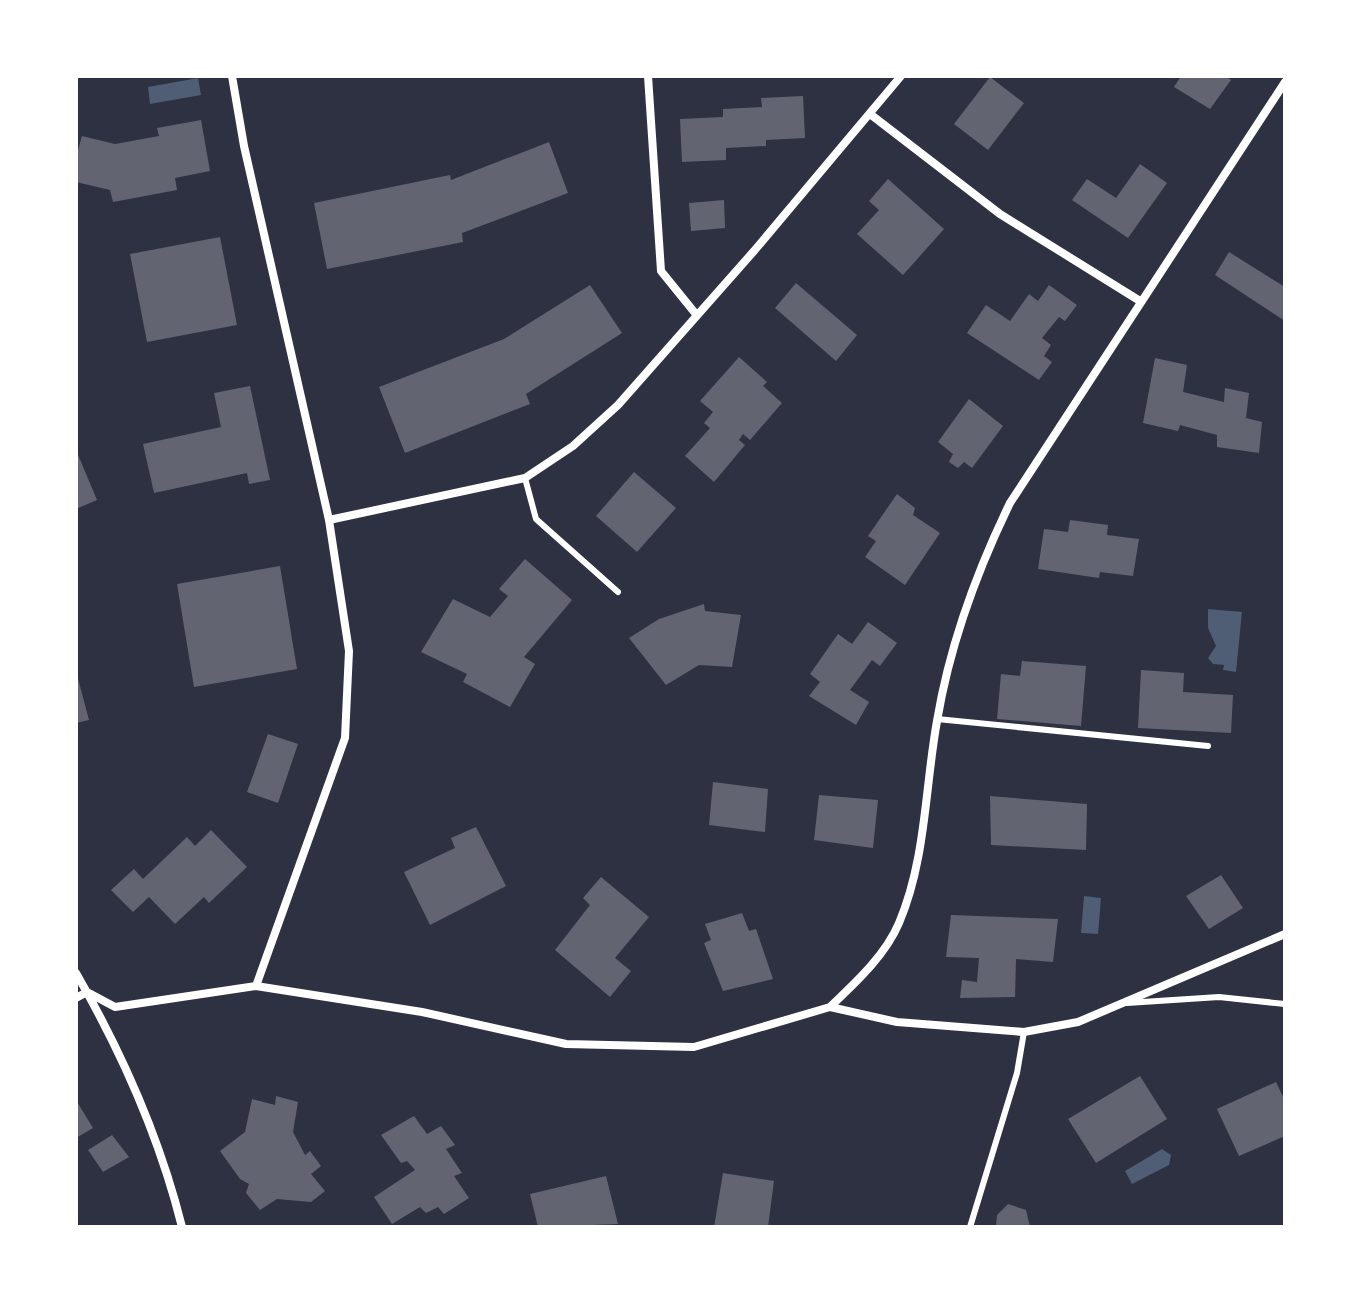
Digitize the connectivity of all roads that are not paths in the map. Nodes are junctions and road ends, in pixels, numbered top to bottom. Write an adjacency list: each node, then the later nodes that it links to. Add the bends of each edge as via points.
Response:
1 (232, 76): 9 (street)
2 (648, 76): 7 (street, via 661,271)
3 (901, 76): 5 (street)
4 (1285, 82): 6 (street)
5 (870, 114): 6 (street, via 1000,214); 7 (street)
6 (1140, 301): 11 (street, via 1010,503 985,553 958,626)
7 (695, 313): 8 (street, via 618,405 573,446)
8 (525, 478): 9 (street); 10 (lane, via 536,519)
9 (329, 520): 15 (street, via 349,651 345,738)
10 (618, 592)
11 (937, 719): 12 (lane); 20 (street, via 919,853 899,925 864,974)
12 (1208, 746)
13 (1285, 934): 18 (street)
14 (76, 973): 16 (street)
15 (256, 986): 16 (street, via 115,1007); 20 (street, via 422,1012 566,1044 694,1047)
16 (87, 992): 17 (street); 22 (street, via 148,1127)
17 (76, 998)
18 (1127, 1003): 19 (lane, via 1219,997); 21 (street, via 1078,1022)
19 (1285, 1004)
20 (830, 1007): 21 (street, via 897,1022)
21 (1024, 1032): 23 (lane, via 1017,1073)
22 (182, 1227)
23 (970, 1227)

